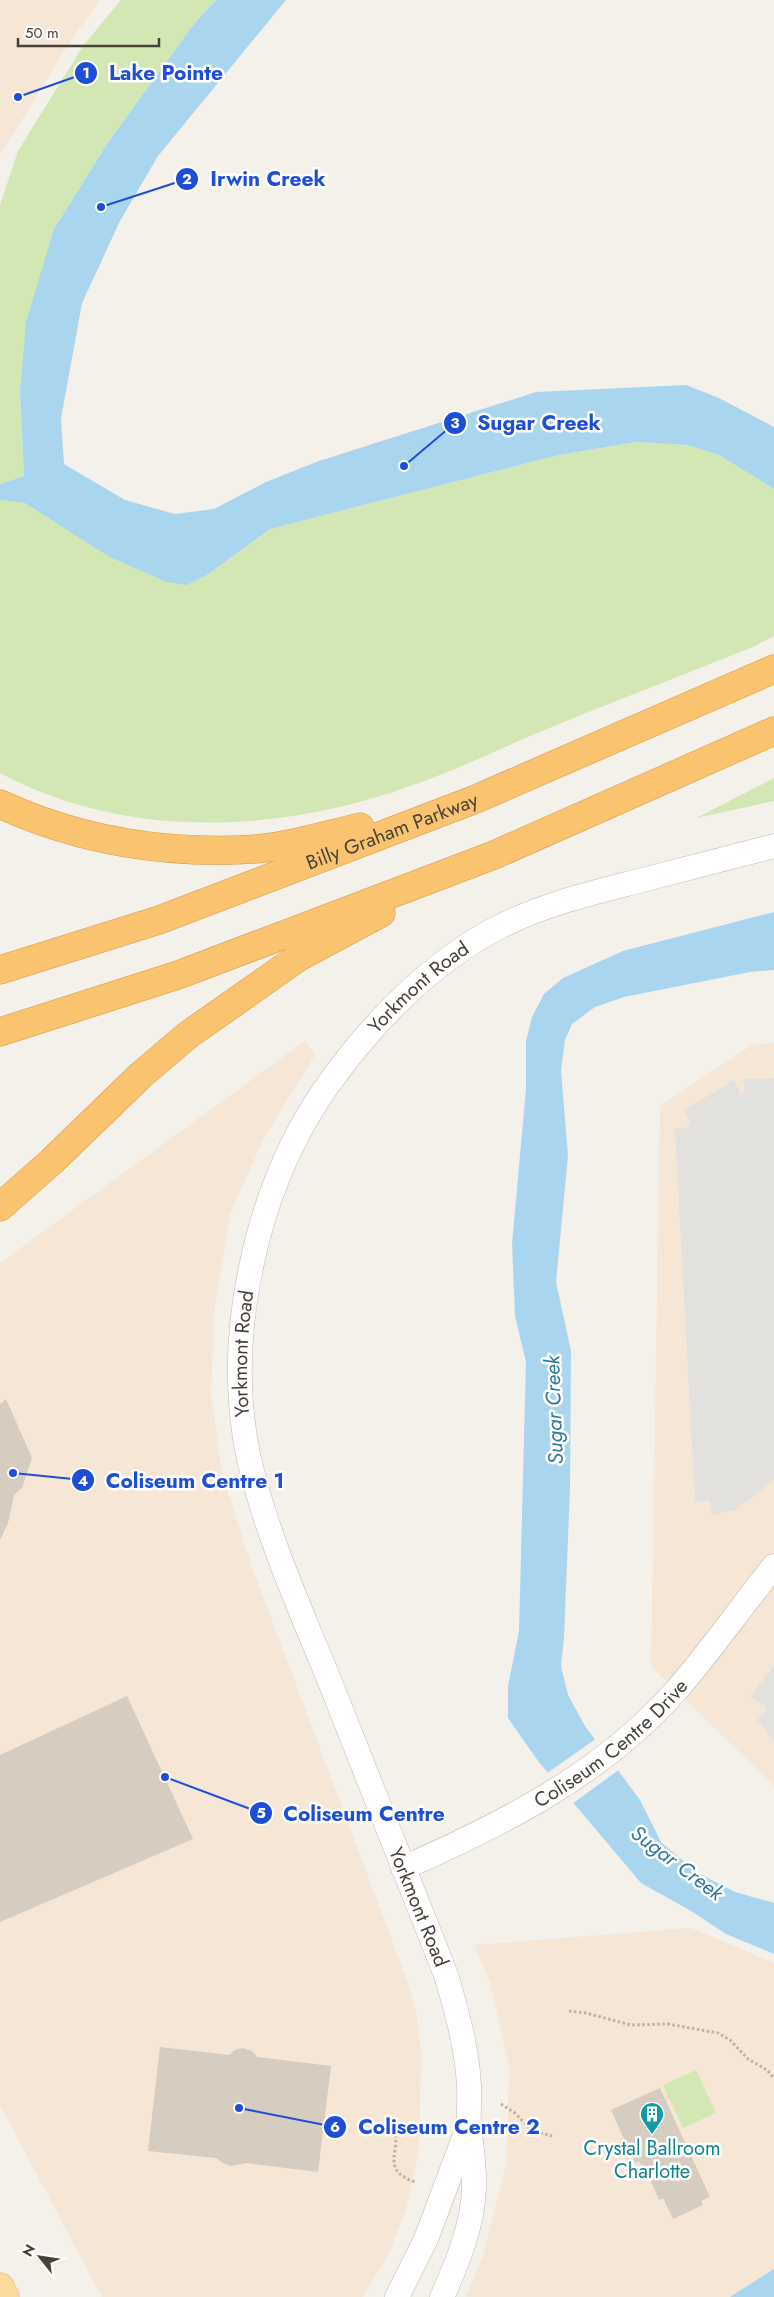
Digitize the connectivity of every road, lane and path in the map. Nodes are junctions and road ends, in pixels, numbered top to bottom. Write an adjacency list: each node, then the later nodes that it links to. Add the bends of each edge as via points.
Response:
1 (774, 669): 3 (highway, Billy Graham Parkway)
2 (774, 732): 6 (highway)
3 (476, 799): 4 (highway, via 257,849 148,846 105,839 72,832); 7 (highway, Billy Graham Parkway, via 159,920)
4 (0, 804)
5 (774, 846): 11 (street, Yorkmont Road, via 545,906 496,929 438,968 396,1004 346,1058 305,1119 278,1174 256,1239 244,1313 241,1374 248,1456 281,1560)
6 (494, 855): 8 (highway, via 178,975); 9 (highway, via 299,957 188,1035)
7 (0, 970)
8 (0, 1032)
9 (0, 1207)
10 (774, 1566): 11 (street, Coliseum Centre Drive, via 673,1694 643,1725 588,1768 521,1812)
11 (403, 1868): 16 (street, Yorkmont Road, via 446,1975 460,2020 470,2087)
12 (569, 2011): 13 (path, via 631,2025 668,2024 712,2031 730,2040)
13 (774, 2078)
14 (501, 2104): 17 (path, via 532,2131)
15 (376, 2123): 18 (path, via 394,2129 395,2167 402,2176)
16 (469, 2123): 21 (street, Yorkmont Road, via 426,2240); 22 (street, Yorkmont Road, via 474,2191 467,2228)
17 (552, 2136)
18 (415, 2182)
19 (0, 2287): 20 (main road)
20 (5, 2297)
21 (397, 2297)
22 (442, 2297)

